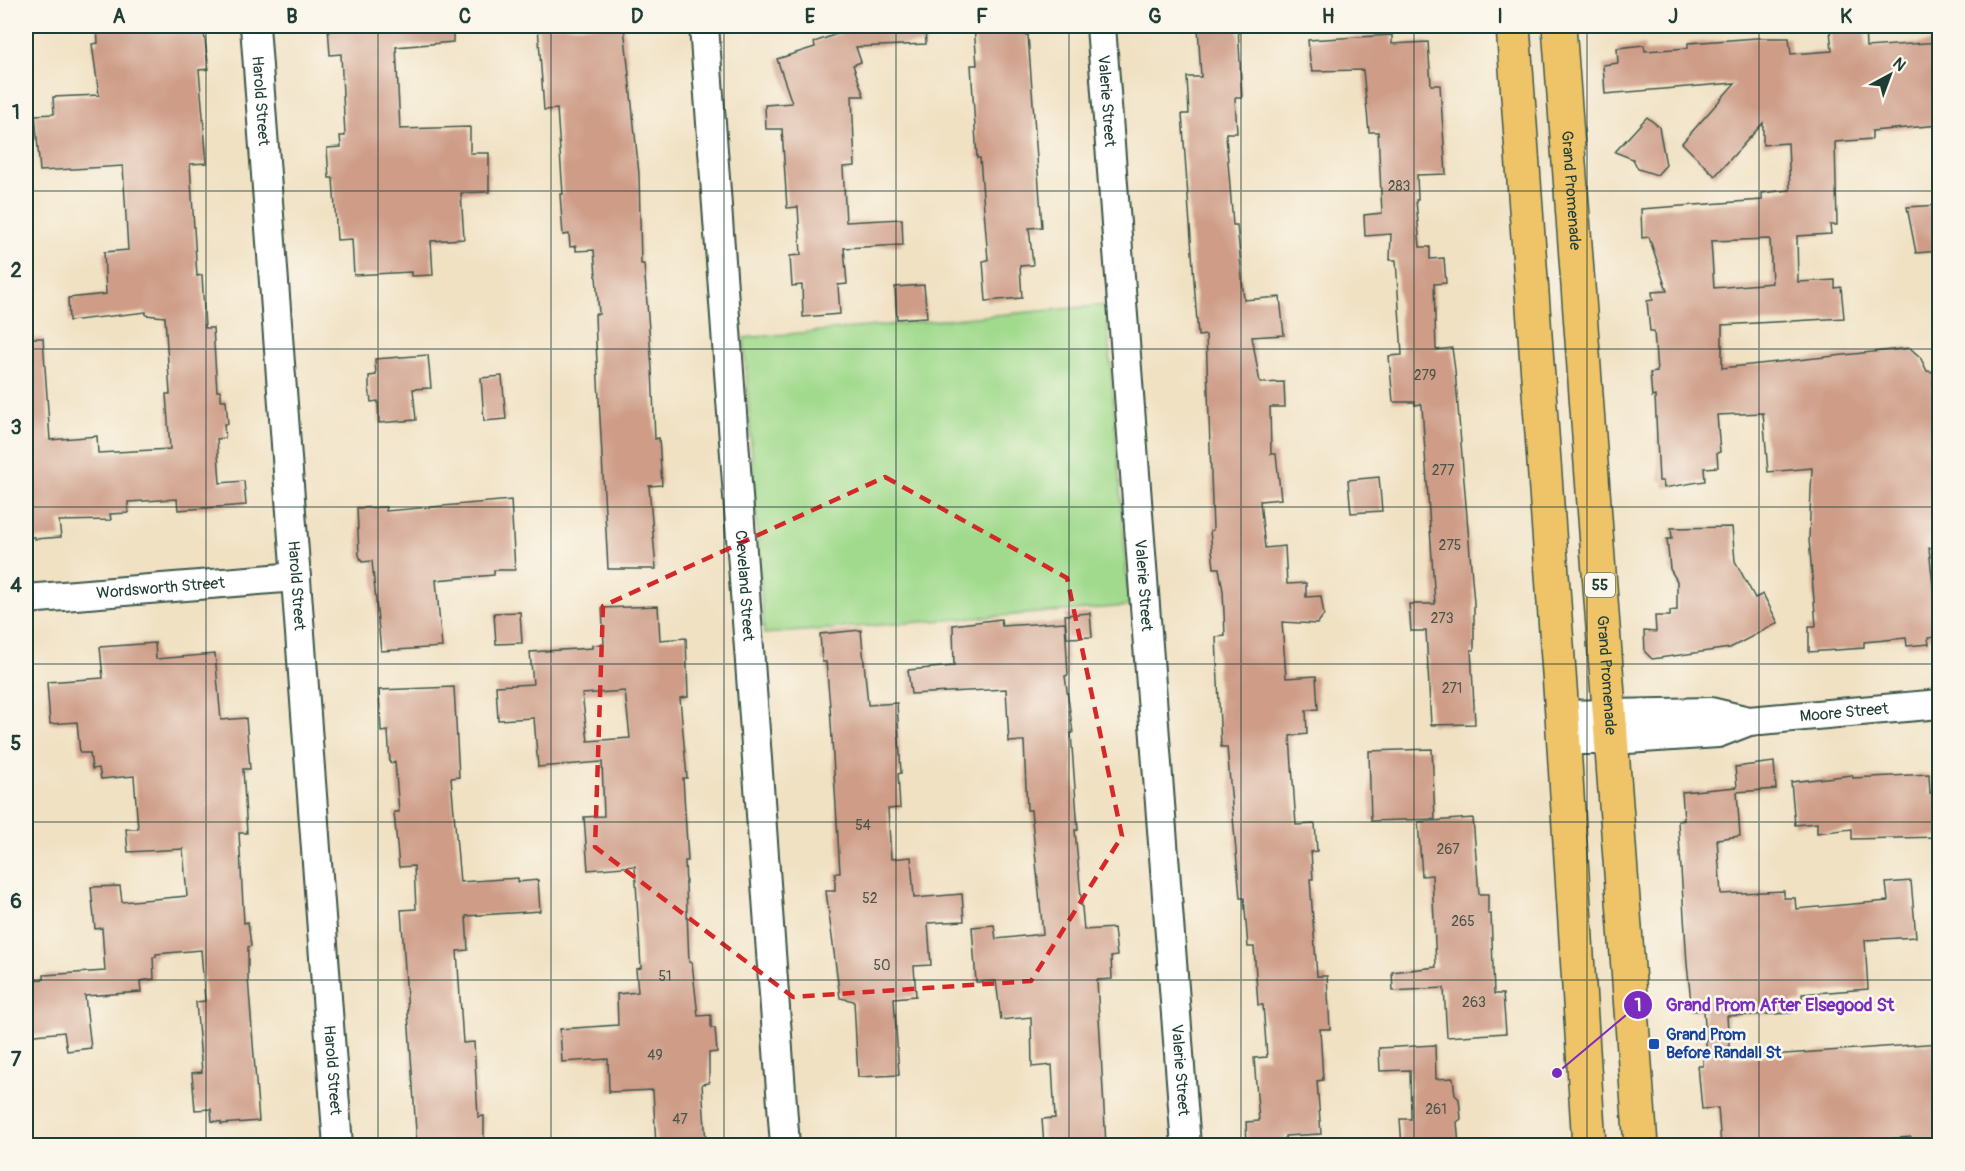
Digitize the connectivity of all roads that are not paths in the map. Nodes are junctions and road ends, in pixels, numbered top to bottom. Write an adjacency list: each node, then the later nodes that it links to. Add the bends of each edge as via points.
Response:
1 (255, 26): 6 (street, Harold Street)
2 (704, 26): 12 (street, Cleveland Street)
3 (1101, 26): 13 (street, Valerie Street)
4 (1513, 26): 10 (main road)
5 (1559, 26): 9 (main road, Grand Promenade / 55)
6 (296, 577): 7 (street, Wordsworth Street); 11 (street, Harold Street)
7 (26, 599)
8 (1940, 704): 9 (street, Moore Street, via 1749,721 1711,712)
9 (1611, 727): 10 (street, Moore Street); 15 (main road, Grand Promenade / 55)
10 (1563, 728): 14 (main road)
11 (338, 1146)
12 (784, 1146)
13 (1186, 1146)
14 (1589, 1146)
15 (1641, 1146)

